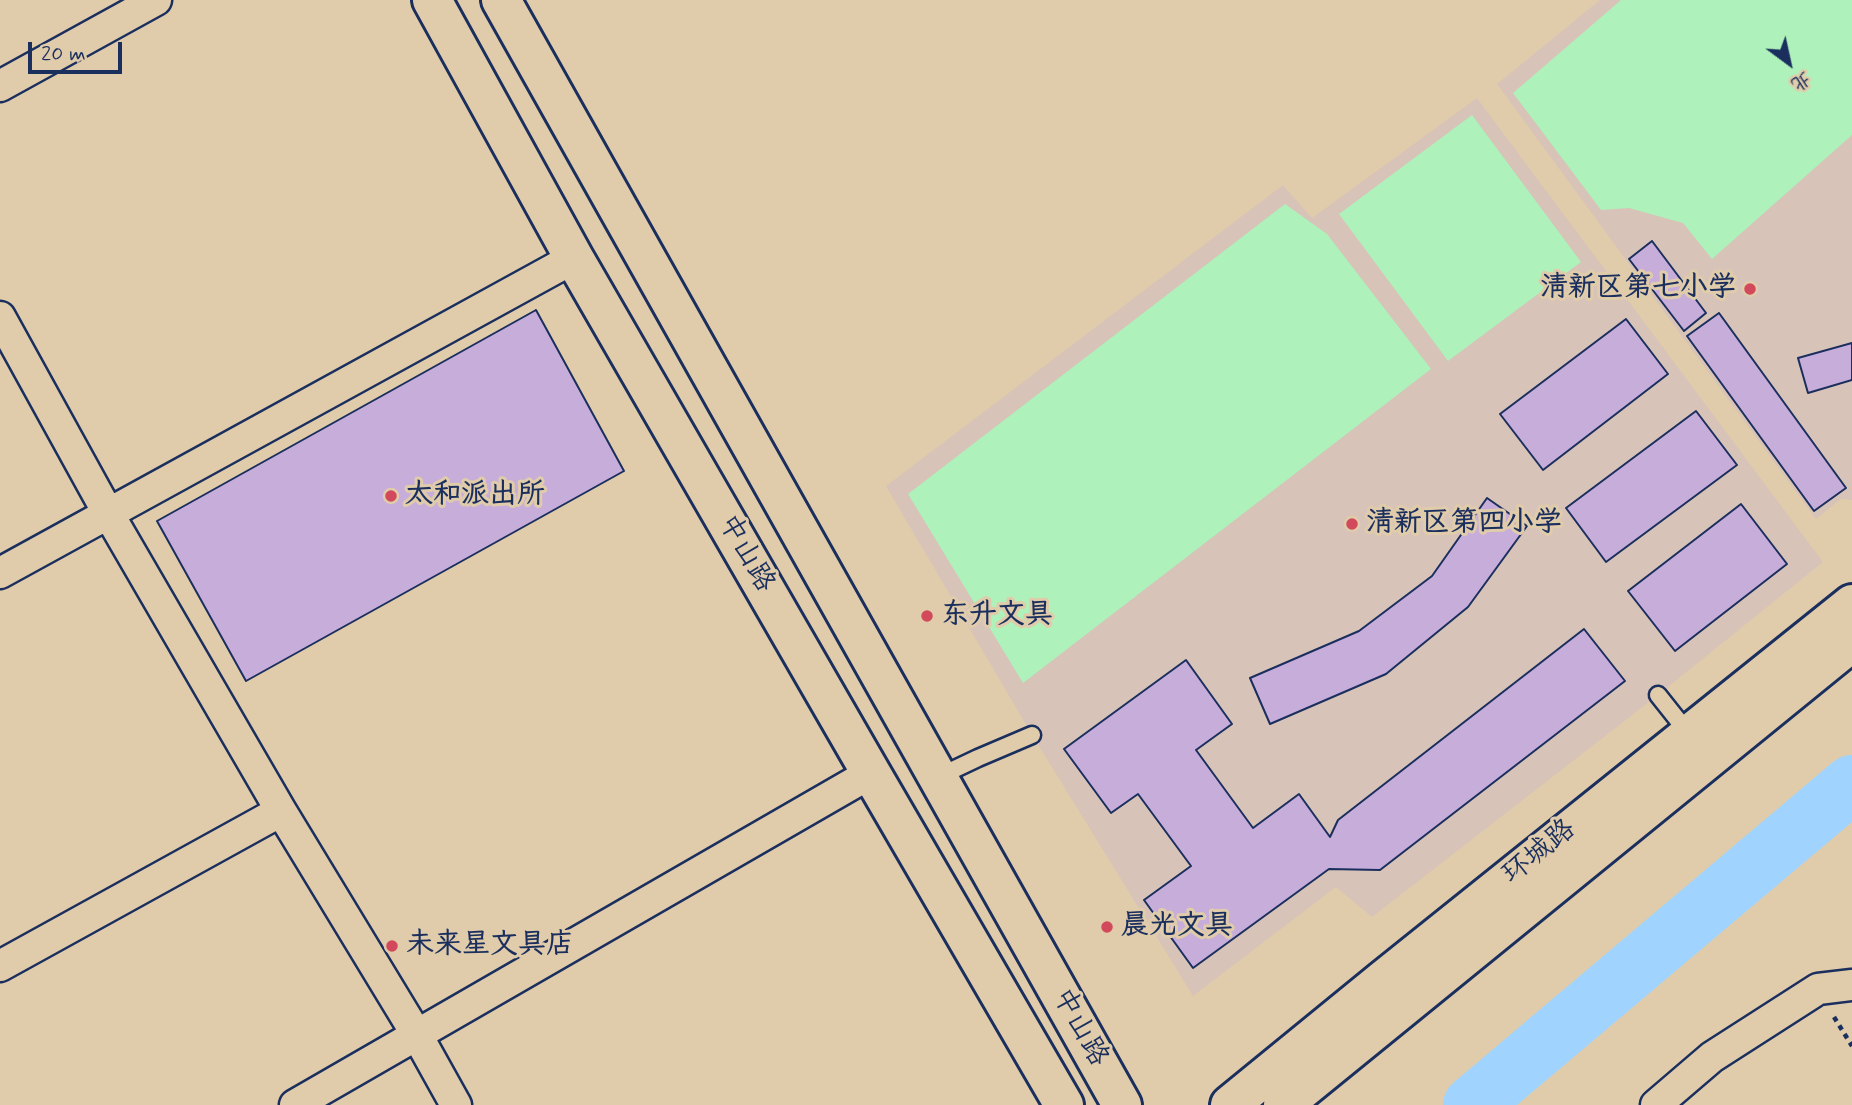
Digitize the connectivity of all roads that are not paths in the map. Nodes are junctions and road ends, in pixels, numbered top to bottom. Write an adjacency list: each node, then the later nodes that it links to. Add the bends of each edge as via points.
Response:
1 (156, 0): 4 (street)
2 (432, 0): 5 (main road, 中山路)
3 (501, 0): 15 (main road, 中山路)
4 (0, 86)
5 (574, 258): 7 (street); 14 (main road, 中山路)
6 (0, 317): 7 (street)
7 (108, 513): 8 (street); 16 (street)
8 (0, 573)
9 (1852, 604): 12 (main road, 环城路)
10 (1852, 642): 25 (main road, 环城路)
11 (1658, 695): 12 (lane)
12 (1689, 734): 24 (main road, 环城路)
13 (1032, 735): 15 (lane)
14 (871, 773): 19 (street); 22 (main road, 中山路)
15 (937, 777): 23 (main road, 中山路)
16 (281, 811): 17 (street); 19 (street)
17 (0, 966)
18 (1852, 985): 26 (street, via 1818,989 1712,1057)
19 (417, 1035): 20 (street); 21 (street)
20 (295, 1105)
21 (456, 1105)
22 (1064, 1105)
23 (1122, 1105)
24 (1230, 1105)
25 (1283, 1105)
26 (1656, 1105)

